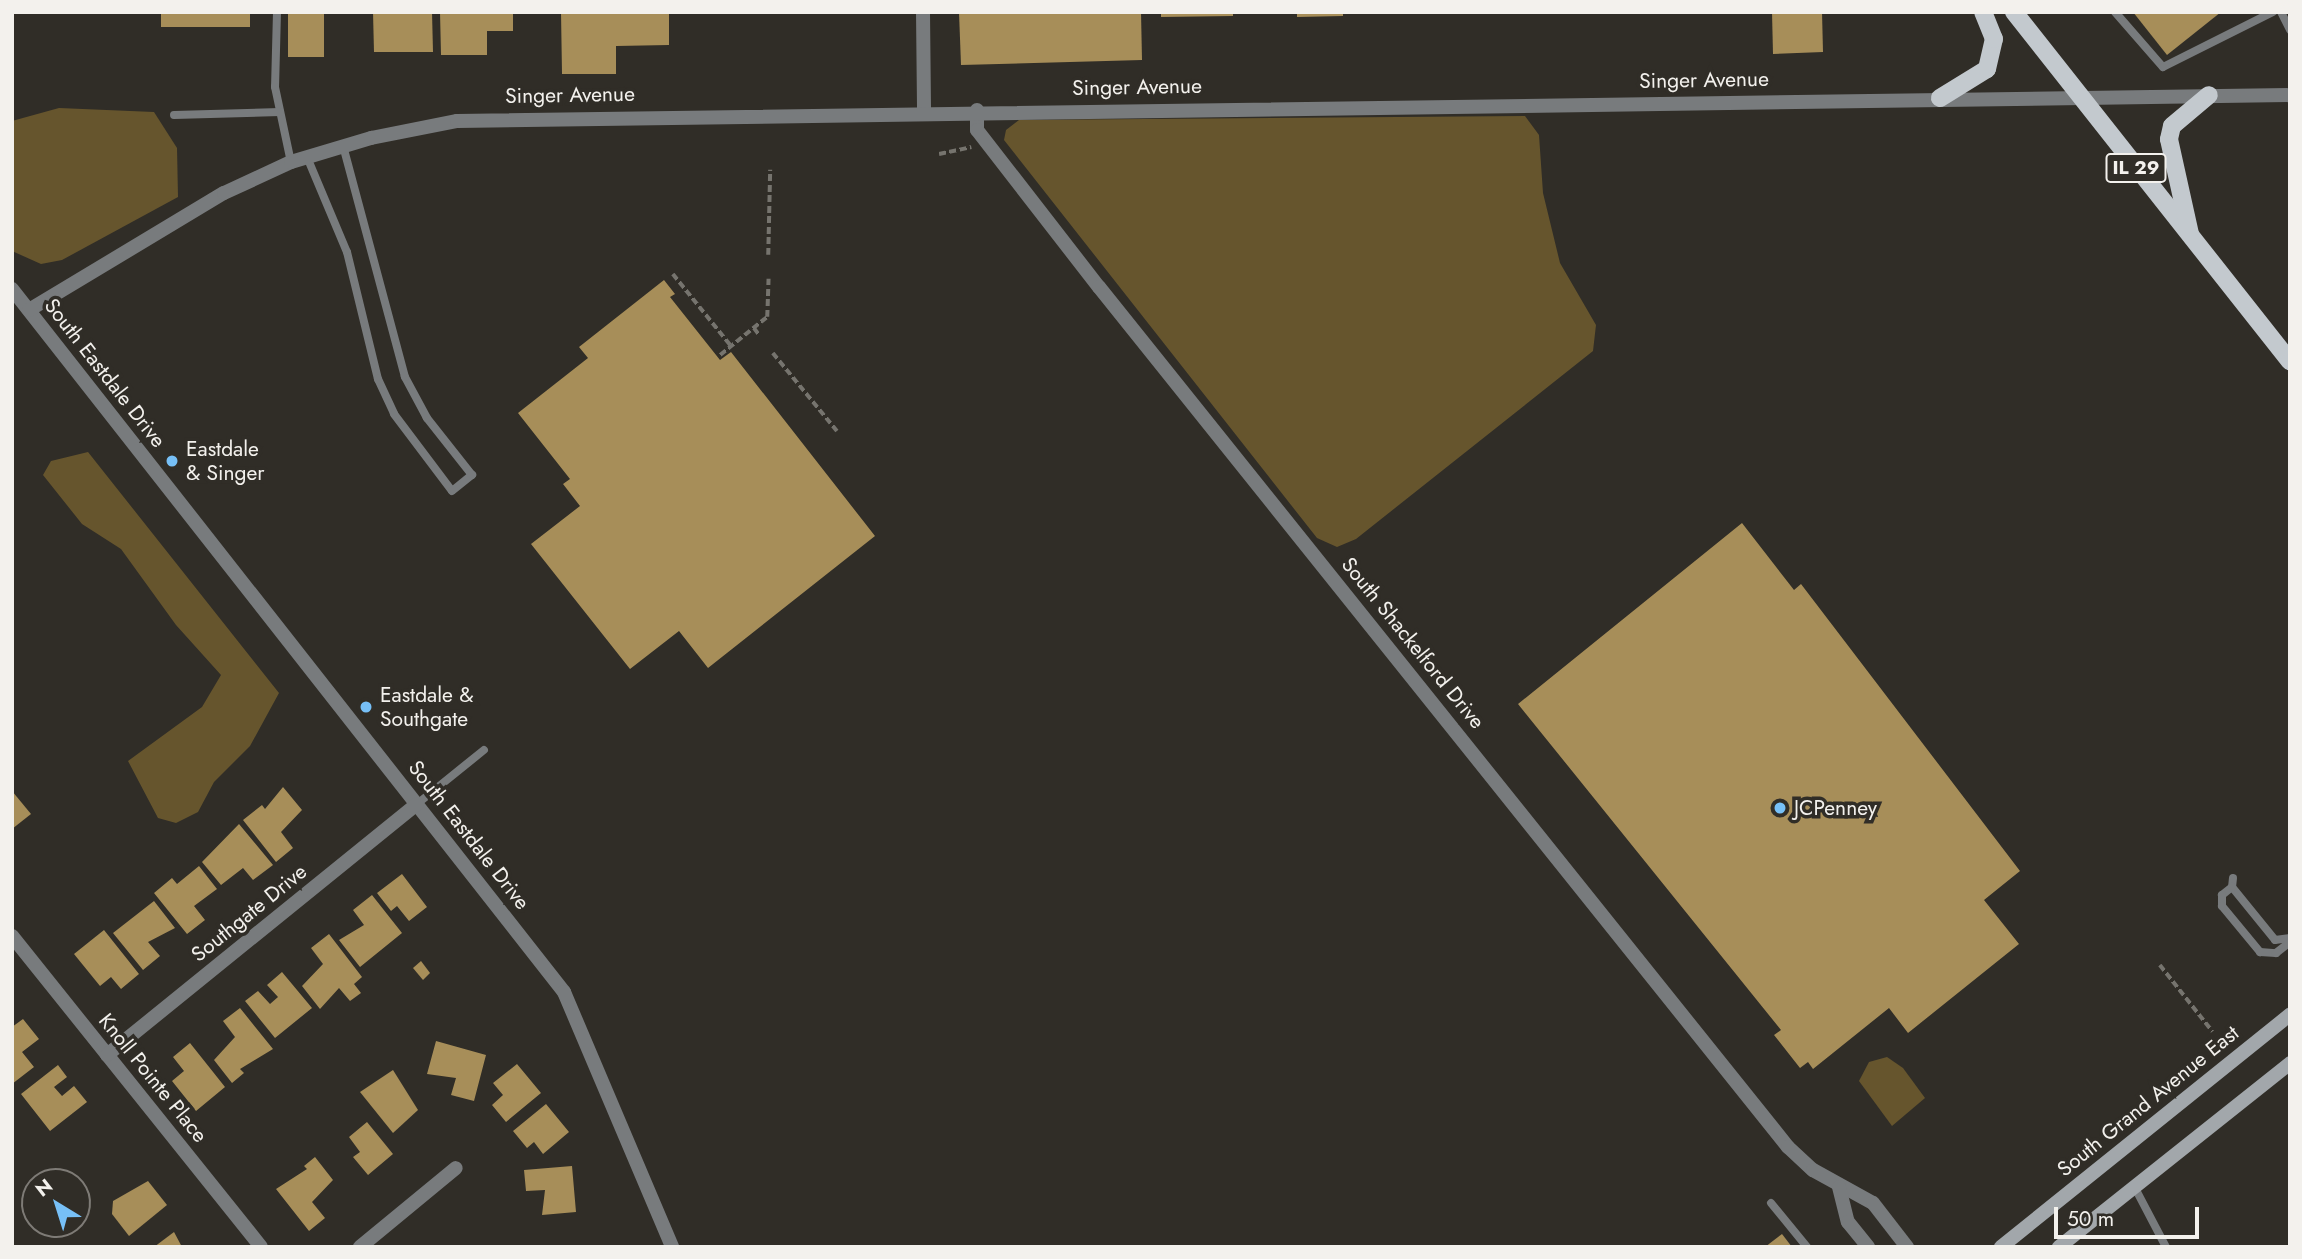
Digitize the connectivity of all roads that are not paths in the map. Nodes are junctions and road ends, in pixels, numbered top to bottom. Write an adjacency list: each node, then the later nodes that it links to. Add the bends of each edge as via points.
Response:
1 (277, 12): 14 (lane, via 275,87)
2 (923, 12): 15 (street)
3 (1983, 12): 12 (main road, via 1994,38 1987,69)
4 (2014, 12): 9 (main road, IL 29)
5 (2115, 12): 6 (lane, via 2163,67)
6 (2273, 12)
7 (2281, 12): 8 (lane)
8 (2290, 30)
9 (2079, 94): 11 (street, Singer Avenue); 12 (street, Singer Avenue); 20 (main road, IL 29)
10 (2290, 94): 11 (street, Singer Avenue)
11 (2209, 95): 20 (main road, via 2172,126 2169,139)
12 (1940, 98): 13 (street, Singer Avenue)
13 (977, 110): 15 (street, Singer Avenue); 35 (street, South Shackelford Drive, via 977,131 1735,1082 1800,1160)
14 (280, 112): 16 (lane); 19 (lane)
15 (924, 112): 17 (street, Singer Avenue, via 512,116 409,129)
16 (174, 115)
17 (344, 145): 18 (street, Singer Avenue); 18 (lane, via 405,377 427,418 472,475 452,491 394,414 378,379 347,253)
18 (307, 157): 19 (street, Singer Avenue)
19 (291, 162): 22 (street, Singer Avenue, via 224,193)
20 (2192, 241): 23 (main road, IL 29)
21 (12, 289): 22 (street, South Eastdale Drive)
22 (29, 310): 25 (street, South Eastdale Drive)
23 (2290, 361)
24 (484, 750): 25 (lane)
25 (417, 804): 31 (street, Southgate Drive); 39 (street, South Eastdale Drive, via 564,992)
26 (2224, 908): 27 (lane); 29 (lane, via 2260,952 2276,953); 29 (lane, via 2222,895 2232,883 2275,940)
27 (2213, 912)
28 (12, 936): 31 (street, Knoll Pointe Place)
29 (2290, 940)
30 (2290, 1015): 43 (main road, South Grand Avenue East)
31 (107, 1055): 37 (street, Knoll Pointe Place)
32 (2290, 1063): 34 (main road)
33 (456, 1168): 38 (street)
34 (2134, 1186): 44 (main road); 45 (lane)
35 (1839, 1187): 41 (street, via 1848,1222); 42 (street, South Shackelford Drive, via 1873,1203)
36 (1771, 1203): 40 (lane)
37 (261, 1247)
38 (360, 1247)
39 (672, 1247)
40 (1807, 1247)
41 (1868, 1247)
42 (1907, 1247)
43 (2001, 1247)
44 (2059, 1247)
45 (2166, 1247)

